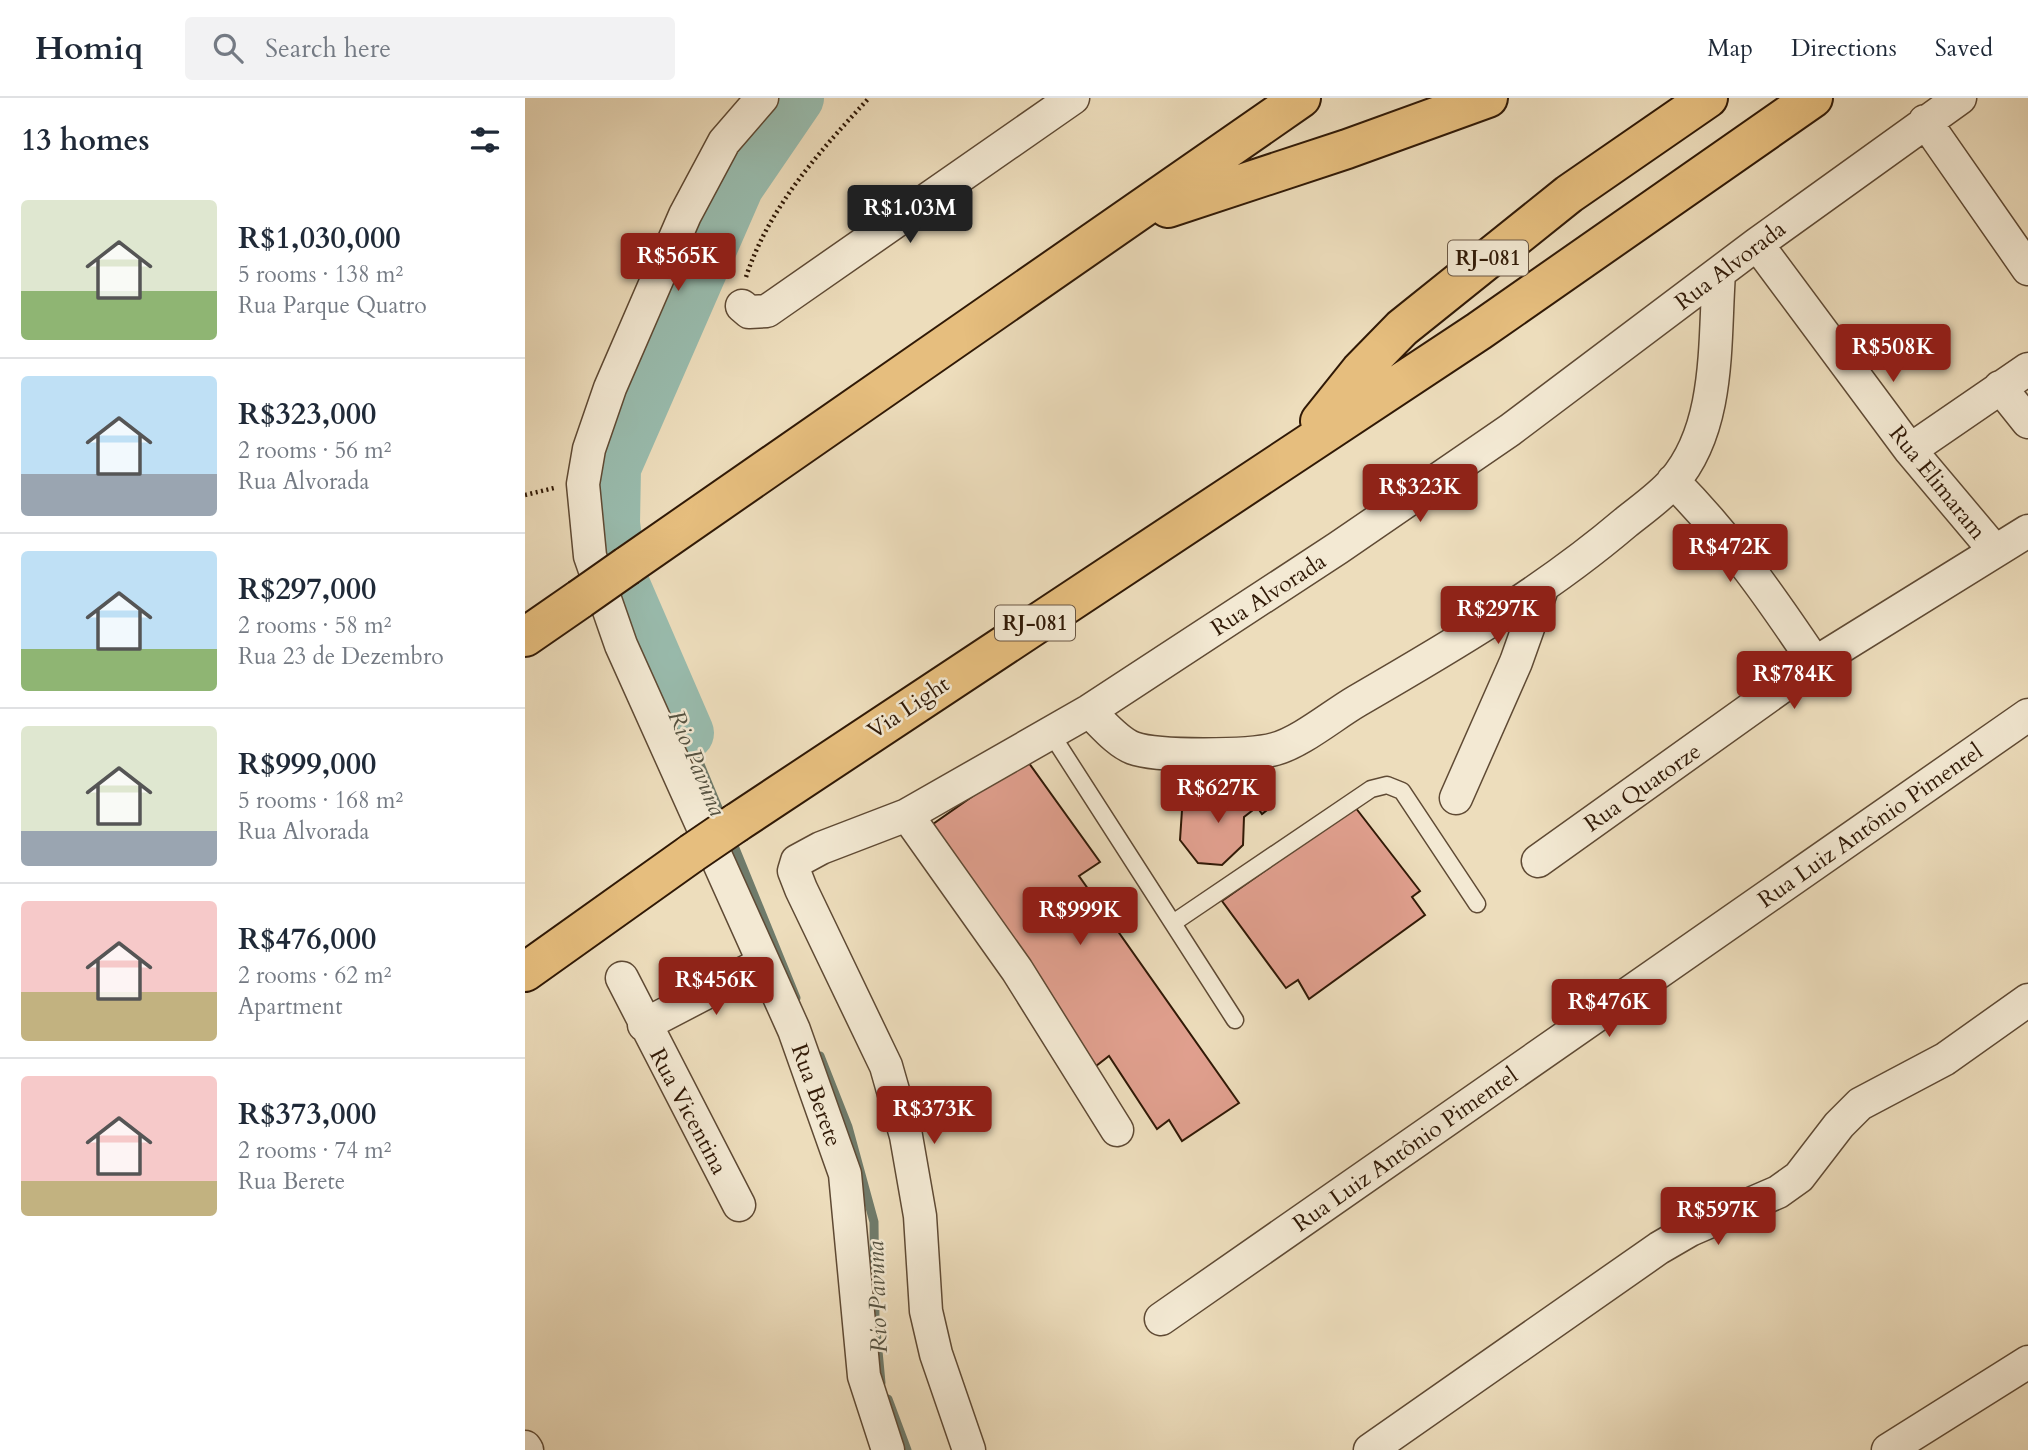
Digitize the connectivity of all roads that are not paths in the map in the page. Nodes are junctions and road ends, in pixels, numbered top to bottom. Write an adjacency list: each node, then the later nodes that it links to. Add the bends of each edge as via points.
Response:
1 (762, 98): 33 (street, Rua Berete, via 724,142 685,215 610,388 589,449 583,484 590,556 621,645)
2 (1073, 98): 13 (street, via 767,310 749,312)
3 (1301, 98): 9 (main road)
4 (1488, 98): 9 (main road)
5 (1708, 98): 17 (main road, RJ-081, via 1569,194 1402,328 1360,371)
6 (1813, 98): 17 (main road, Via Light, via 1479,331)
7 (1960, 98): 8 (street, Rua Alvorada)
8 (1925, 121): 10 (street, Rua Alvorada); 11 (street)
9 (1126, 222): 23 (main road, bridge)
10 (1756, 244): 12 (street, Rua Alvorada); 18 (street, Rua Elimaram)
11 (2028, 269)
12 (1719, 274): 19 (street, via 1704,421); 25 (street, Rua Alvorada, via 1498,438)
13 (742, 306)
14 (2028, 369): 15 (street)
15 (2000, 387): 16 (street); 18 (street)
16 (2028, 422)
17 (1297, 450): 34 (main road, Via Light / RJ-081, bridge, via 774,796)
18 (1910, 450): 21 (street, Rua Elimaram)
19 (1674, 481): 22 (street); 24 (street, via 1719,527 1757,576)
20 (2028, 531): 21 (street, Rua Quatorze)
21 (1995, 551): 24 (street, Rua Quatorze)
22 (1543, 586): 25 (street, via 1416,668 1274,750 1149,752 1125,744); 28 (street, via 1516,662)
23 (525, 637)
24 (1815, 663): 30 (street, Rua Quatorze)
25 (1089, 711): 27 (street, Rua Alvorada)
26 (2028, 716): 41 (street, Rua Luiz Antônio Pimentel)
27 (1050, 732): 29 (street, Rua Alvorada); 32 (lane)
28 (1456, 798)
29 (907, 815): 39 (street, via 1017,971); 45 (street, Rua Alvorada, via 821,848 797,862 794,871 886,1066 906,1136 920,1216 926,1311)
30 (1538, 860)
31 (1477, 904): 32 (lane, via 1402,791 1387,785 1371,789)
32 (1173, 923): 37 (lane)
33 (763, 963): 38 (street); 44 (street, Rua Berete, via 819,1094 845,1174 864,1376)
34 (525, 972)
35 (622, 978): 38 (street, Rua Vicentina)
36 (2028, 1000): 46 (street, via 1945,1059 1860,1104 1799,1177 1659,1248)
37 (1234, 1020)
38 (644, 1025): 40 (street, Rua Vicentina)
39 (1117, 1130)
40 (739, 1205)
41 (1161, 1318)
42 (2028, 1362): 43 (street)
43 (1894, 1448)
44 (888, 1450)
45 (969, 1450)
46 (1370, 1450)

